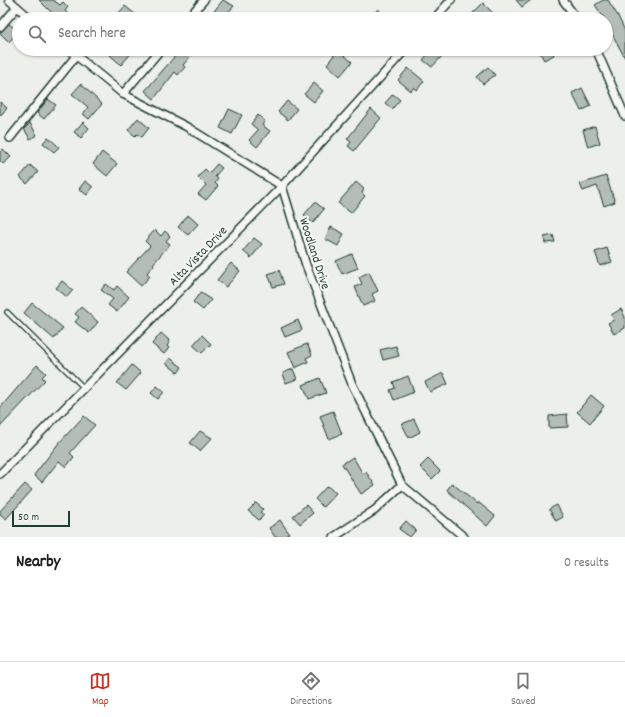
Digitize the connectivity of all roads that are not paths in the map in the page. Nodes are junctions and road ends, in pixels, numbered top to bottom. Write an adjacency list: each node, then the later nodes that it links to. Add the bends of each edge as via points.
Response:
1 (9, 0): 5 (street)
2 (204, 0): 8 (street)
3 (451, 0): 9 (street)
4 (563, 0): 10 (street)
5 (17, 7): 6 (street); 7 (street)
6 (13, 12)
7 (23, 12)
8 (193, 12)
9 (440, 12)
10 (572, 12)
11 (12, 13): 12 (street)
12 (0, 27)
13 (76, 56): 17 (street); 19 (street)
14 (155, 56): 17 (street)
15 (400, 56): 20 (street, Alta Vista Drive)
16 (599, 56): 18 (street)
17 (123, 94): 20 (street, via 187,127)
18 (625, 116)
19 (10, 138)
20 (282, 186): 22 (street, Alta Vista Drive); 24 (street, Woodland Drive, via 306,265 352,384)
21 (7, 312): 22 (lane)
22 (84, 388): 23 (street, Alta Vista Drive)
23 (0, 474)
24 (402, 485): 25 (street, via 375,510); 26 (street, Woodland Drive)
25 (334, 537)
26 (464, 537)

